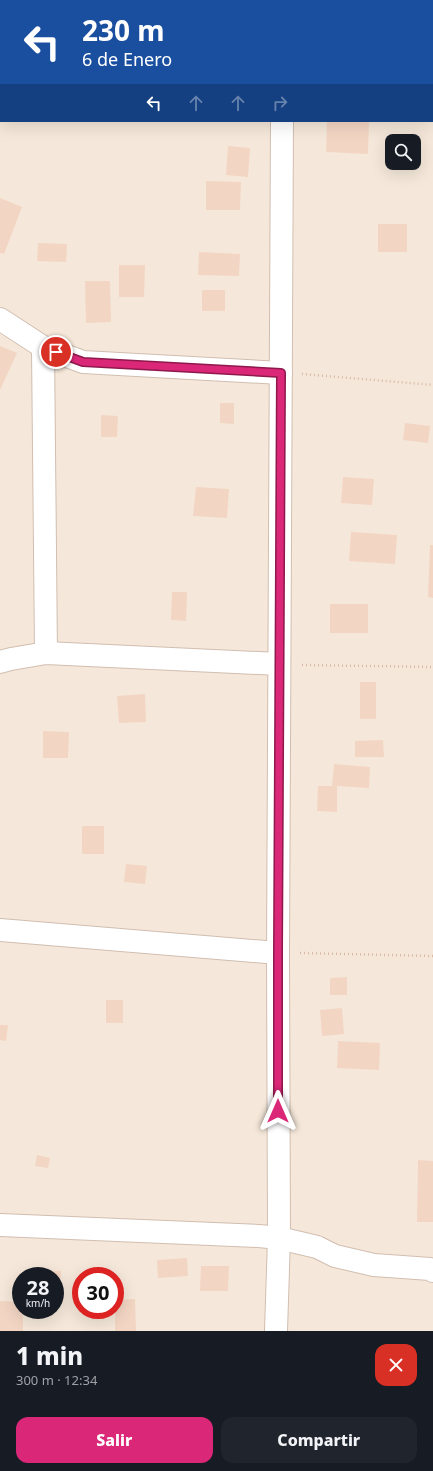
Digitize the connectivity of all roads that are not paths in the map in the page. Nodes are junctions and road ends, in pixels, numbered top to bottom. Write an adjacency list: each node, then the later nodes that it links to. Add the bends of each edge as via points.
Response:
1 (282, 122): 4 (street)
2 (0, 319): 3 (street)
3 (43, 348): 4 (street, via 83,362); 5 (street)
4 (281, 373): 7 (street)
5 (46, 653): 6 (street); 7 (street)
6 (0, 662)
7 (279, 664): 9 (street)
8 (0, 930): 9 (street)
9 (278, 953): 11 (street)
10 (0, 1225): 11 (street)
11 (279, 1238): 12 (street, via 317,1248 335,1256 374,1265); 13 (street)
12 (433, 1271)
13 (276, 1331)

